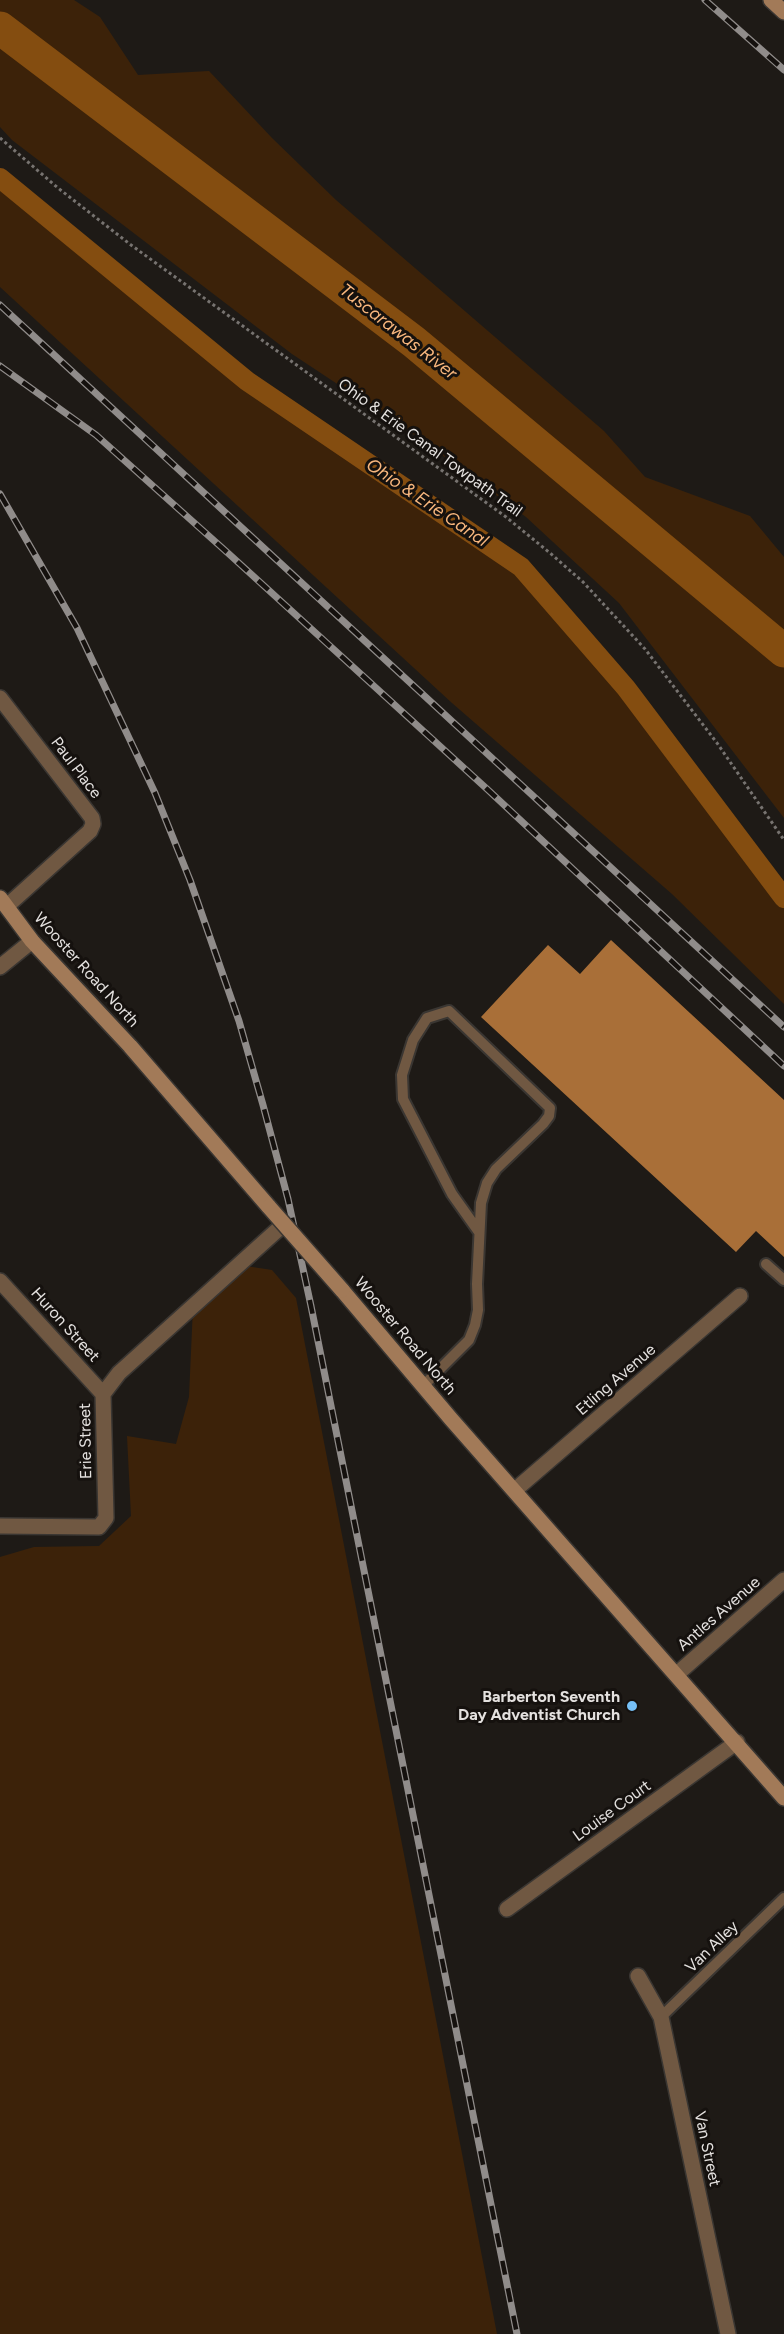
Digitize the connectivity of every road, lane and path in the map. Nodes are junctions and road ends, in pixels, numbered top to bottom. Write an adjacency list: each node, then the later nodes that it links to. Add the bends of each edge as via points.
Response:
1 (771, 0): 2 (main road)
2 (784, 12)
3 (0, 138): 5 (path, Ohio & Erie Canal Towpath Trail, via 131,245 497,511 558,560 616,616 657,664)
4 (0, 698): 6 (street, Paul Place, via 93,824 90,831)
5 (784, 840)
6 (4, 902): 7 (main road, Wooster Road North)
7 (33, 941): 8 (street); 9 (main road, Wooster Road North, bridge, via 130,1046 269,1208)
8 (0, 967)
9 (279, 1229): 15 (main road, Wooster Road North, bridge, via 342,1290); 16 (street, Erie Street, via 119,1373)
10 (479, 1232): 10 (lane, via 481,1203 495,1169 543,1124 550,1108 449,1011 427,1018 413,1040 402,1075 403,1099 452,1194); 15 (lane, via 475,1325 469,1340)
11 (766, 1264): 12 (lane)
12 (784, 1280)
13 (0, 1281): 16 (street, Huron Street)
14 (740, 1296): 17 (street, Etling Avenue)
15 (424, 1385): 17 (main road, Wooster Road North)
16 (103, 1394): 18 (street, Erie Street, via 106,1518 99,1527)
17 (515, 1490): 20 (main road, Wooster Road North)
18 (0, 1526)
19 (784, 1580): 20 (street, Antles Avenue)
20 (677, 1674): 21 (main road, Wooster Road North)
21 (737, 1742): 22 (main road, Wooster Road North); 24 (street, Louise Court)
22 (784, 1798)
23 (784, 1898): 26 (lane, Van Alley)
24 (507, 1909)
25 (639, 1976): 26 (street, Van Street)
26 (661, 2017): 27 (street, Van Street)
27 (728, 2334)

